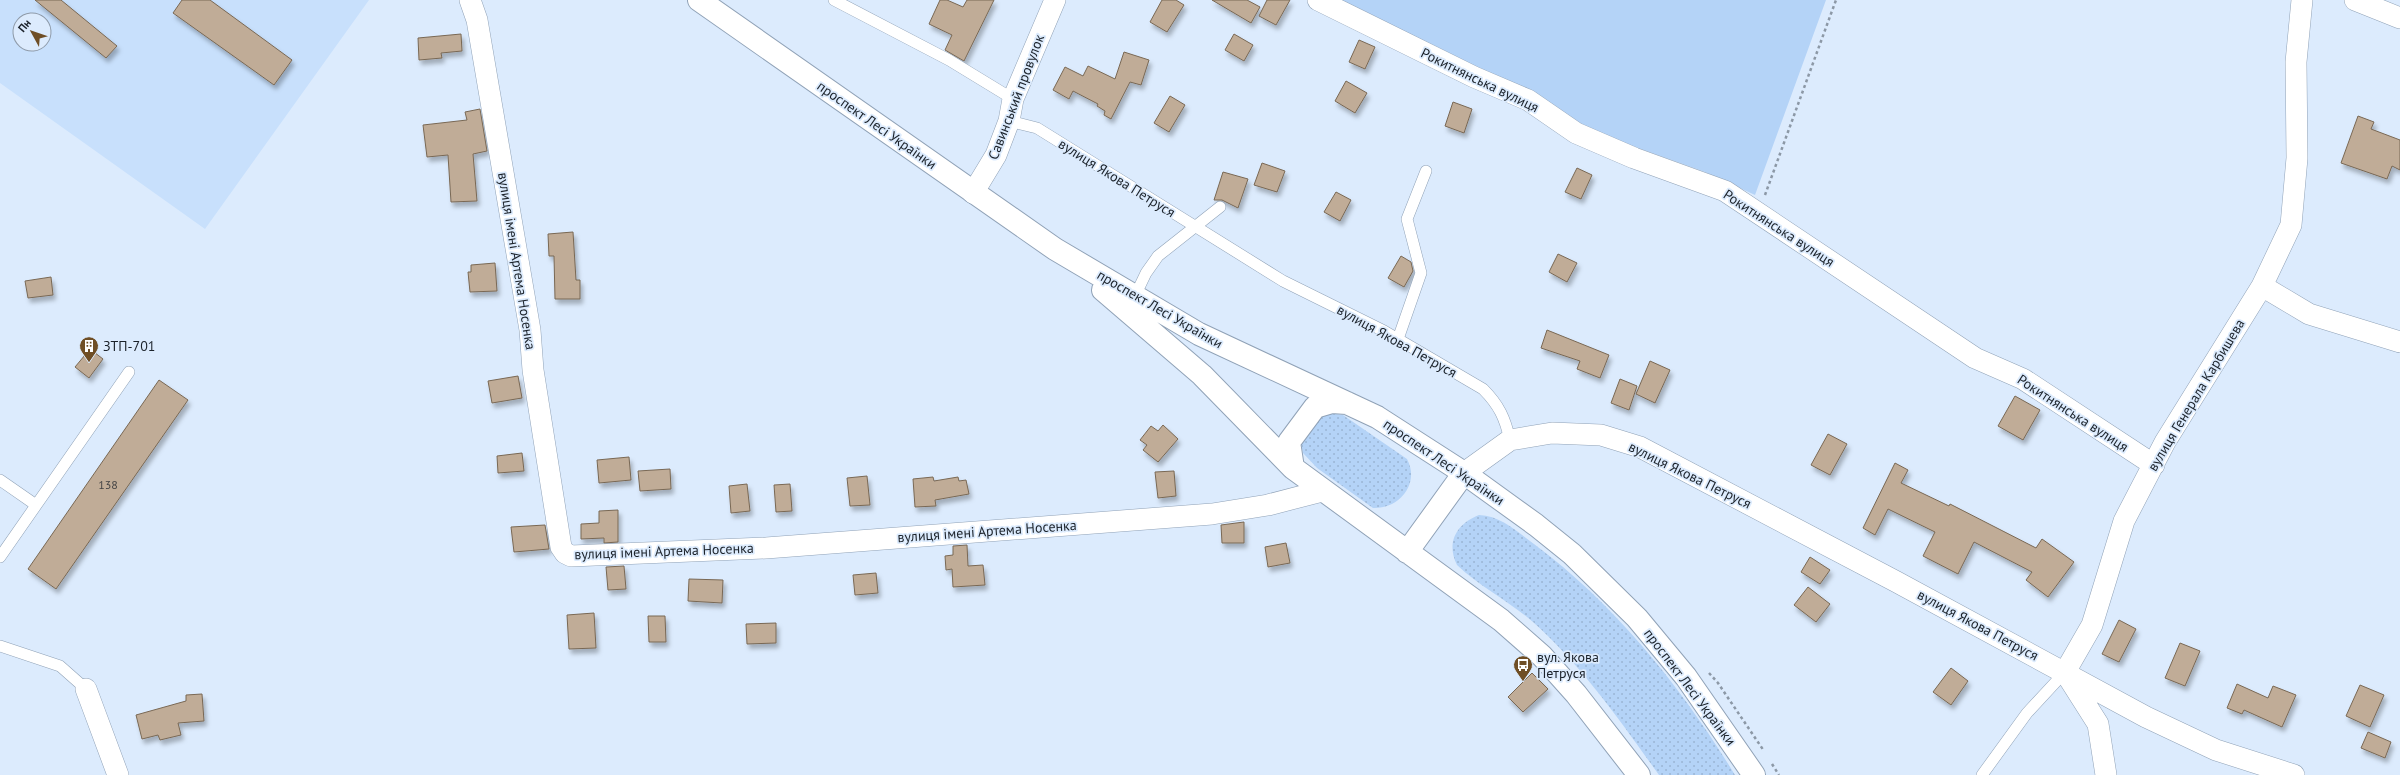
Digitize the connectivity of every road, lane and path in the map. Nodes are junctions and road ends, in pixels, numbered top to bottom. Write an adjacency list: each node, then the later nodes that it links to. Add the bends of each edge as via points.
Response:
1 (470, 0): 29 (street, вулиця імені Артема Носенка, via 480,35 530,330 533,370 561,547 565,553 571,556 766,548 1212,514 1268,505)
2 (699, 0): 13 (street, проспект Лесі Українки)
3 (834, 0): 10 (lane, via 949,60)
4 (1055, 0): 10 (street, Савинський провулок)
5 (1318, 0): 15 (street, Рокитнянська вулиця, via 1474,77 1528,100 1576,133 1634,158 1725,191)
6 (1836, 0): 15 (path)
7 (2302, 0): 18 (street, вулиця Генерала Карбишева, via 2296,62 2297,158 2291,225)
8 (2355, 0): 9 (street)
9 (2400, 18)
10 (1013, 99): 11 (street, Савинський провулок)
11 (1008, 120): 13 (street, Савинський провулок, via 996,155); 16 (lane, вулиця Якова Петруся, via 1037,128)
12 (1426, 171): 20 (lane, via 1407,219 1421,273)
13 (973, 193): 17 (street, проспект Лесі Українки)
14 (1220, 207): 16 (lane)
15 (1759, 213): 25 (street, Рокитнянська вулиця, via 1975,358 2023,379)
16 (1196, 227): 19 (lane, via 1158,256); 20 (lane, вулиця Якова Петруся, via 1283,281)
17 (1055, 249): 19 (street, проспект Лесі Українки); 26 (street, проспект Лесі Українки, via 1197,370)
18 (2262, 286): 21 (street, via 2309,314); 25 (street, вулиця Генерала Карбишева, via 2165,442)
19 (1135, 296): 23 (street, проспект Лесі Українки, via 1219,345)
20 (1398, 339): 24 (lane, вулиця Якова Петруся, via 1483,389 1496,402 1504,416)
21 (2400, 342)
22 (129, 372): 30 (lane)
23 (1353, 404): 26 (street, via 1332,402 1315,407 1289,442); 27 (street, проспект Лесі Українки)
24 (1510, 440): 27 (street); 34 (street, вулиця Якова Петруся, via 1552,433 1601,435 1640,447)
25 (2154, 465): 34 (street, вулиця Генерала Карбишева, via 2124,521 2092,625)
26 (1293, 468): 29 (street, проспект Лесі Українки)
27 (1464, 472): 31 (street); 38 (street, проспект Лесі Українки, via 1572,554 1610,590 1669,656)
28 (0, 480): 30 (lane)
29 (1322, 491): 31 (street, проспект Лесі Українки)
30 (36, 505): 32 (lane)
31 (1407, 552): 37 (street, проспект Лесі Українки, via 1501,620 1542,656 1576,694)
32 (0, 557)
33 (0, 646): 35 (lane, via 60,666)
34 (2065, 672): 39 (lane, via 2027,713); 40 (street, via 2098,724); 41 (street, вулиця Якова Петруся, via 2146,718 2216,750)
35 (86, 689): 36 (street)
36 (118, 775)
37 (1639, 775)
38 (1754, 775)
39 (1982, 775)
40 (2106, 775)
41 (2294, 775)

